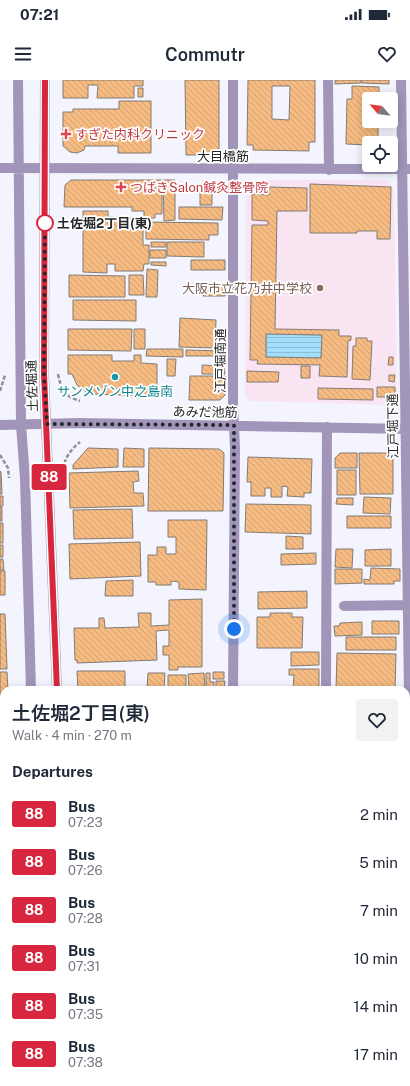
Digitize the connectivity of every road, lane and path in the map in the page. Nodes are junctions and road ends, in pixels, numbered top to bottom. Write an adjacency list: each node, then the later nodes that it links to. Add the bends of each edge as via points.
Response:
1 (18, 80): 7 (street, 土佐堀通)
2 (45, 80): 8 (street, 土佐堀通)
3 (233, 80): 9 (street, 江戸堀南通)
4 (328, 80): 11 (street)
5 (401, 80): 10 (street, 江戸堀下通)
6 (0, 168): 7 (street)
7 (18, 168): 8 (street, 大目橋筋); 18 (street, 土佐堀通)
8 (45, 169): 9 (street, 大目橋筋); 16 (street, 土佐堀通, via 44,374)
9 (234, 169): 11 (street, 大目橋筋); 19 (street, 江戸堀南通)
10 (406, 169): 11 (street, 大目橋筋); 21 (street, 江戸堀下通)
11 (329, 170)
12 (58, 374): 15 (path, via 61,388 66,394)
13 (5, 375): 14 (path)
14 (0, 391)
15 (80, 401)
16 (47, 424): 18 (street, あみだ池筋); 19 (street, あみだ池筋); 29 (street, 土佐堀通)
17 (0, 425): 18 (street, あみだ池筋)
18 (21, 425): 28 (street, 土佐堀通)
19 (234, 425): 20 (street, あみだ池筋); 30 (street, 江戸堀南通)
20 (327, 427): 21 (street, あみだ池筋); 31 (street)
21 (408, 429): 26 (street, 江戸堀下通)
22 (80, 442): 24 (path, via 63,463)
23 (0, 455): 25 (path, via 8,468)
24 (62, 477)
25 (9, 478)
26 (409, 605): 27 (street); 32 (street, 江戸堀下通)
27 (344, 606)
28 (31, 686)
29 (57, 686)
30 (233, 686)
31 (326, 686)
32 (410, 686)
33 (410, 710): 34 (street, 江戸堀下通)
34 (410, 772)

